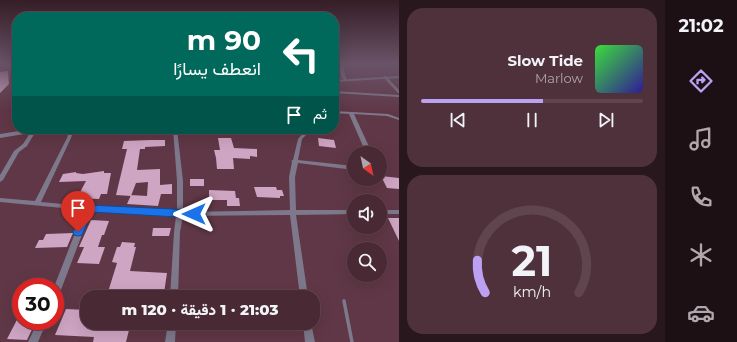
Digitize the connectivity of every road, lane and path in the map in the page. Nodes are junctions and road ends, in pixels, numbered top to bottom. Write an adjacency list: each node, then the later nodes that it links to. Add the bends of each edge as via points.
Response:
1 (346, 80): 3 (street)
2 (388, 80): 5 (street)
3 (339, 81)
4 (339, 92): 6 (street)
5 (399, 92)
6 (399, 96)
7 (339, 112): 8 (street)
8 (351, 113): 9 (street, via 388,115); 16 (street)
9 (399, 119)
10 (14, 134): 15 (street)
11 (32, 134): 19 (street, via 17,151)
12 (70, 134): 21 (street)
13 (175, 134): 27 (street)
14 (305, 134): 17 (street, via 300,139)
15 (0, 136)
16 (366, 146)
17 (294, 161): 18 (street); 26 (street)
18 (347, 167)
19 (0, 180)
20 (0, 200): 21 (street)
21 (37, 204): 22 (street)
22 (88, 209): 27 (street); 28 (street)
23 (347, 212): 26 (street)
24 (387, 212): 25 (street)
25 (399, 212)
26 (293, 213): 27 (street); 30 (street)
27 (180, 214): 29 (street)
28 (62, 278)
29 (174, 290)
30 (303, 290)
31 (344, 301): 38 (lane)
32 (39, 330): 35 (street)
33 (171, 330): 36 (street)
34 (308, 330): 37 (street)
35 (33, 342)
36 (170, 342)
37 (310, 342)
38 (352, 342)

